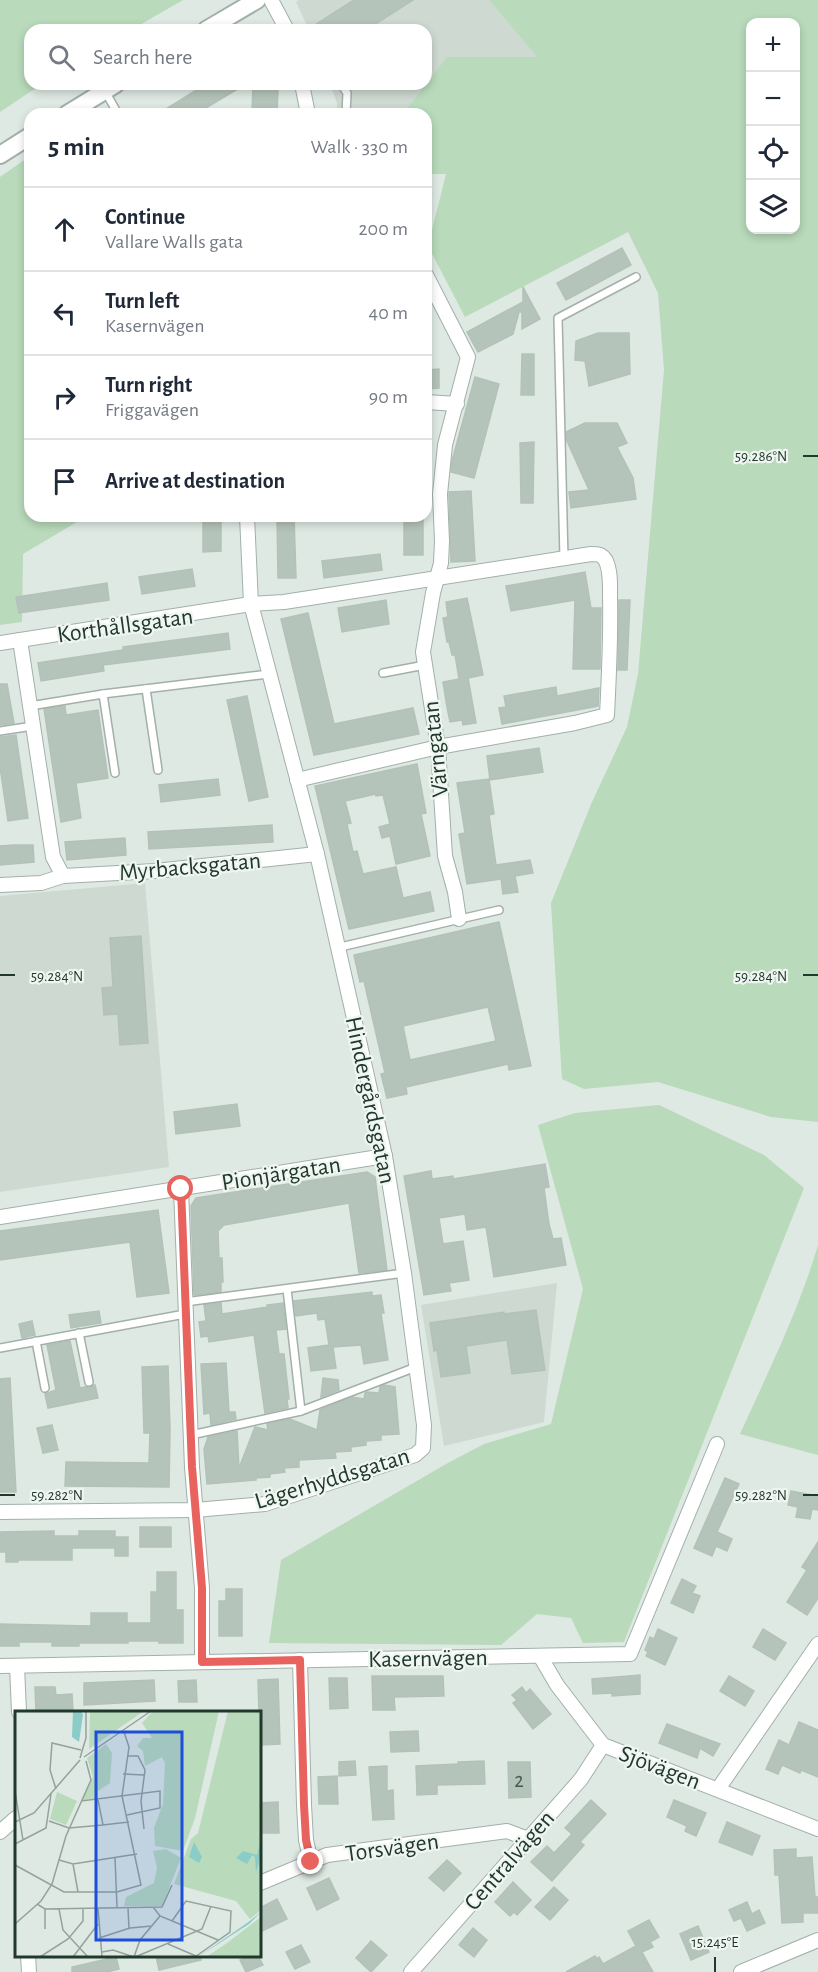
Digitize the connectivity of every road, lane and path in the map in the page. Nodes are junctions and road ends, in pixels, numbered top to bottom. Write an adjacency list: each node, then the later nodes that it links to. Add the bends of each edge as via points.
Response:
1 (257, 0): 3 (street)
2 (271, 0): 4 (street)
3 (216, 24)
4 (284, 24)
5 (107, 90): 9 (street)
6 (111, 90): 10 (lane)
7 (303, 90): 11 (street)
8 (345, 90): 12 (lane)
9 (77, 108)
10 (116, 108)
11 (307, 108)
12 (346, 108)
13 (24, 140): 14 (street)
14 (0, 155)
15 (636, 277): 20 (lane, via 558,318)
16 (432, 287): 18 (street, Värngatan, via 468,357)
17 (432, 402): 18 (street)
18 (457, 404): 21 (street, Värngatan, via 445,445 440,494 441,563)
19 (247, 522): 22 (street, Hindergårdsgatan)
20 (564, 558): 21 (street); 33 (street, via 598,554 608,569 611,640 607,715)
21 (437, 578): 22 (street); 25 (street, Värngatan, via 423,652)
22 (251, 604): 23 (street, Korthållsgatan); 27 (street, Hindergårdsgatan)
23 (20, 640): 24 (street, Korthållsgatan); 30 (street)
24 (0, 643)
25 (425, 665): 26 (lane); 33 (street, Värngatan)
26 (383, 673)
27 (269, 674): 28 (lane); 36 (street, Hindergårdsgatan)
28 (146, 689): 29 (lane); 34 (lane)
29 (103, 694): 30 (lane); 35 (lane)
30 (30, 706): 31 (street)
31 (33, 726): 32 (lane); 38 (street, via 53,857)
32 (0, 731)
33 (438, 747): 36 (street); 41 (street, Värngatan, via 445,856)
34 (158, 770)
35 (116, 772)
36 (297, 780): 37 (street, Hindergårdsgatan)
37 (316, 854): 38 (street, Myrbacksgatan); 42 (street, Hindergårdsgatan)
38 (63, 876): 39 (street, Myrbacksgatan, via 41,883)
39 (0, 885)
40 (499, 910): 41 (lane)
41 (459, 919): 42 (lane)
42 (336, 948): 43 (street, Hindergårdsgatan)
43 (385, 1156): 44 (street, Pionjärgatan); 46 (street, Hindergårdsgatan)
44 (181, 1189): 45 (street, Pionjärgatan); 48 (street)
45 (0, 1217)
46 (404, 1273): 47 (lane); 52 (street, Hindergårdsgatan)
47 (287, 1288): 48 (lane); 55 (lane)
48 (185, 1308): 49 (lane); 57 (street)
49 (79, 1333): 50 (lane); 53 (lane)
50 (36, 1341): 51 (lane); 54 (lane)
51 (0, 1348)
52 (416, 1367): 55 (lane); 56 (street, Hindergårdsgatan)
53 (89, 1382)
54 (45, 1388)
55 (301, 1411): 57 (lane)
56 (424, 1425): 59 (street, Lägerhyddsgatan, via 423,1448 415,1455 265,1503)
57 (190, 1436): 59 (street)
58 (717, 1444): 62 (street, Kasernvägen, via 630,1654)
59 (195, 1510): 60 (street, Lägerhyddsgatan); 64 (street, via 202,1588)
60 (0, 1512)
61 (818, 1644): 69 (street)
62 (540, 1656): 63 (street, Kasernvägen); 68 (street, Sjövägen)
63 (300, 1660): 64 (street, Kasernvägen); 74 (street, via 304,1805)
64 (202, 1662): 66 (street, Kasernvägen)
65 (0, 1666): 66 (street, Kasernvägen)
66 (17, 1666): 67 (street)
67 (19, 1711)
68 (603, 1745): 69 (street, Sjövägen); 73 (street, Centralvägen, via 580,1779)
69 (718, 1790): 71 (street, Sjövägen)
70 (15, 1819): 72 (street)
71 (818, 1829)
72 (0, 1832)
73 (528, 1839): 74 (street, Torsvägen, via 507,1831 327,1855); 77 (street, Centralvägen)
74 (311, 1862): 75 (street, Torsvägen)
75 (261, 1883)
76 (818, 1940): 78 (street)
77 (411, 1972)
78 (741, 1972)

